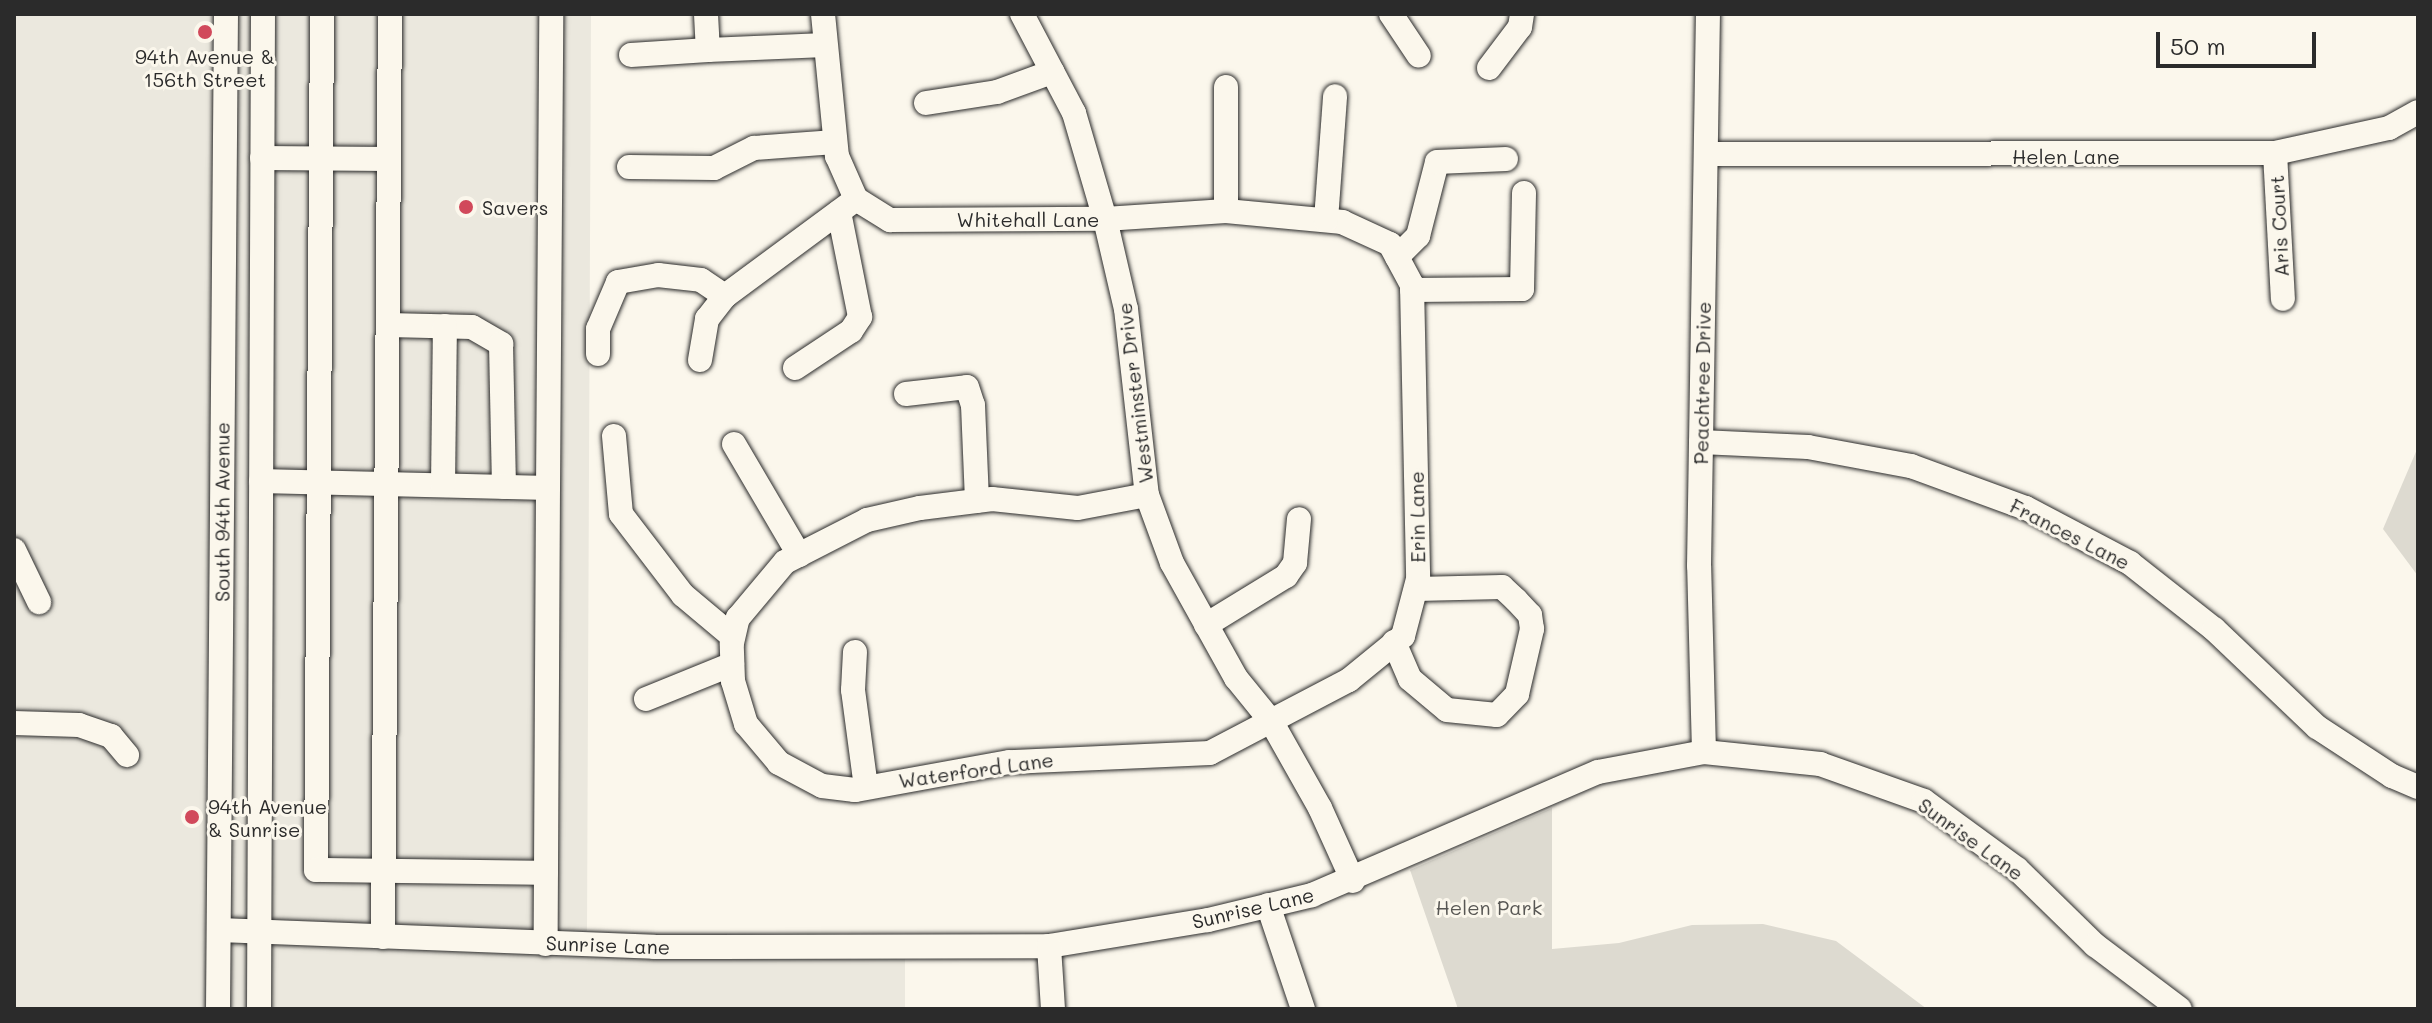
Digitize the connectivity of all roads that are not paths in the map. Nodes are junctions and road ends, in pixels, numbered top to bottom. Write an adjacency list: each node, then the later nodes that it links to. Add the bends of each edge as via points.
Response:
1 (226, 14): 77 (street, South 94th Avenue)
2 (263, 14): 25 (street, South 94th Avenue)
3 (322, 14): 26 (street)
4 (390, 14): 27 (street)
5 (551, 14): 53 (street)
6 (706, 14): 13 (street)
7 (823, 14): 12 (street)
8 (1022, 14): 17 (street, Westminster Drive)
9 (1391, 14): 15 (street)
10 (1522, 14): 16 (street, via 1520,27)
11 (1708, 14): 24 (street, Peachtree Drive)
12 (825, 45): 13 (street); 22 (street)
13 (708, 50): 14 (street)
14 (631, 55)
15 (1419, 56)
16 (1489, 68)
17 (1052, 72): 20 (street, via 997,92); 33 (street, Westminster Drive, via 1074,113)
18 (1226, 87): 32 (street)
19 (1335, 96): 34 (street)
20 (926, 103)
21 (2418, 112): 23 (street, Helen Lane, via 2389,128)
22 (835, 142): 29 (street, via 754,148 714,168); 31 (street)
23 (2275, 153): 24 (street, Helen Lane); 38 (street, Aris Court)
24 (1707, 154): 46 (street, Peachtree Drive)
25 (262, 158): 26 (street); 48 (street, South 94th Avenue)
26 (321, 159): 27 (street); 49 (street)
27 (389, 159): 39 (street)
28 (1506, 159): 35 (street, via 1437,162 1418,236)
29 (629, 167)
30 (1524, 193): 36 (street, via 1522,289)
31 (847, 206): 33 (street, Whitehall Lane, via 890,220); 37 (street); 43 (street, via 860,317 851,331)
32 (1226, 211): 33 (street, Whitehall Lane); 34 (street, Whitehall Lane)
33 (1105, 219): 54 (street, Westminster Drive, via 1126,309)
34 (1326, 220): 35 (street, Whitehall Lane, via 1342,222)
35 (1393, 251): 36 (street, Erin Lane)
36 (1412, 290): 59 (street, Erin Lane)
37 (725, 296): 41 (street, via 701,280 658,275 618,282 598,329); 42 (street, via 707,319)
38 (2283, 299)
39 (388, 325): 40 (street); 50 (street)
40 (445, 326): 51 (street); 52 (street, via 472,327 501,344)
41 (598, 354)
42 (700, 360)
43 (795, 368)
44 (906, 394): 55 (street, via 967,387 973,405)
45 (614, 436): 62 (street, via 615,486 628,527 683,595)
46 (1701, 442): 69 (street, Peachtree Drive); 72 (street, Frances Lane, via 1808,447 1911,466 2026,508 2130,563 2214,629 2317,727)
47 (734, 444): 58 (street)
48 (261, 481): 49 (street); 78 (street, South 94th Avenue)
49 (318, 482): 50 (street); 73 (street, via 316,870)
50 (386, 484): 51 (street); 73 (street)
51 (443, 485): 52 (street)
52 (504, 487): 53 (street)
53 (548, 488): 74 (street)
54 (1147, 495): 55 (street, via 1078,508); 61 (street, Westminster Drive, via 1172,563)
55 (977, 501): 58 (street, via 867,520)
56 (1299, 519): 61 (street, via 1295,563 1286,576)
57 (14, 550): 60 (street)
58 (799, 555): 62 (street, via 761,588 738,618)
59 (1416, 589): 63 (street, Erin Lane, via 1403,636); 63 (street, via 1502,587 1516,600 1530,615 1532,629 1517,694 1497,715 1447,710 1410,679)
60 (39, 602)
61 (1206, 625): 67 (street, Westminster Drive, via 1236,678)
62 (733, 637): 65 (street)
63 (1394, 642): 67 (street, Erin Lane, via 1349,680)
64 (855, 652): 71 (street, via 853,690)
65 (732, 664): 66 (street); 71 (street, Waterford Lane, via 746,724 779,763 822,786)
66 (646, 699)
67 (1271, 721): 71 (street, Waterford Lane, via 1210,753 1009,762); 75 (street, Westminster Drive)
68 (14, 723): 70 (street, via 79,725 111,736)
69 (1704, 752): 75 (street, Sunrise Lane, via 1598,772); 86 (street, Sunrise Lane, via 1820,764 1924,801 2017,869 2095,945)
70 (127, 755)
71 (866, 787)
72 (2418, 787)
73 (383, 871): 74 (street); 79 (street)
74 (546, 873): 80 (street)
75 (1353, 881): 76 (street, Sunrise Lane)
76 (1268, 905): 81 (street, Sunrise Lane); 85 (street)
77 (219, 930): 78 (street, Sunrise Lane); 82 (street, South 94th Avenue)
78 (260, 933): 79 (street, Sunrise Lane); 83 (street, South 94th Avenue)
79 (383, 937): 80 (street, Sunrise Lane)
80 (546, 944): 81 (street, Sunrise Lane)
81 (1049, 946): 84 (street)
82 (218, 1009)
83 (259, 1009)
84 (1053, 1009)
85 (1303, 1009)
86 (2180, 1009)

